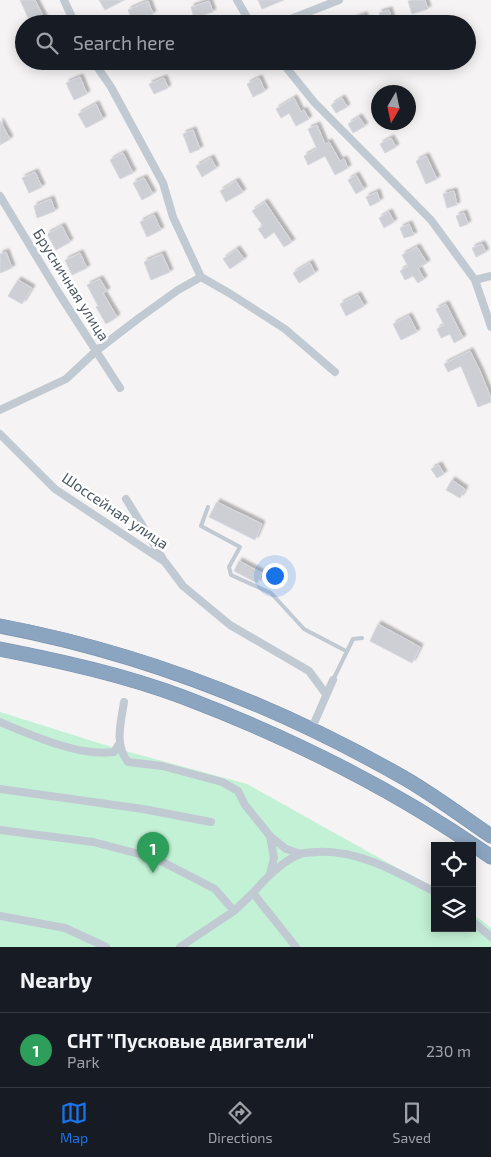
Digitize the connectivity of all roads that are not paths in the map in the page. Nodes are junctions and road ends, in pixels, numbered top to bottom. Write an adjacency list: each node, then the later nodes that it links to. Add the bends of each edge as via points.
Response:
1 (64, 0): 4 (street)
2 (236, 0): 5 (street)
3 (340, 0): 6 (street)
4 (71, 15)
5 (246, 15)
6 (301, 15)
7 (99, 70): 11 (street, via 163,183 173,217)
8 (288, 70): 12 (street, via 314,102 431,220)
9 (0, 196): 14 (street, Брусничная улица)
10 (491, 276): 12 (street)
11 (201, 277): 14 (street, via 178,290); 15 (street, via 286,329)
12 (475, 280): 13 (street)
13 (491, 327)
14 (96, 351): 16 (street, Брусничная улица); 17 (street, via 66,379)
15 (335, 372)
16 (120, 388)
17 (0, 410)
18 (0, 434): 21 (street, Шоссейная улица, via 55,489)
19 (126, 499): 21 (street)
20 (208, 508): 25 (lane, via 200,526 240,546 229,567 231,575 271,593 304,629)
21 (164, 562): 27 (street, Шоссейная улица, via 183,586 230,625 309,671)
22 (0, 626): 30 (highway, via 106,650 176,672)
23 (362, 638): 25 (lane, via 352,639)
24 (0, 649): 38 (highway, via 70,663 129,680 236,719 367,781)
25 (346, 651): 26 (lane)
26 (333, 680): 27 (street)
27 (326, 694): 30 (street)
28 (124, 702): 31 (street)
29 (0, 722): 31 (street, via 64,746 114,752)
30 (312, 730): 36 (highway, via 407,780)
31 (120, 744): 35 (street, via 128,762 162,766 222,782 238,790 245,805)
32 (0, 789): 33 (street)
33 (211, 822)
34 (0, 830): 42 (street, via 92,842 155,858 215,888)
35 (270, 836): 37 (street, via 286,849); 39 (street, via 274,858)
36 (491, 836)
37 (301, 854): 39 (street); 40 (street, via 350,855 386,866)
38 (491, 857)
39 (270, 874): 41 (street)
40 (431, 890)
41 (253, 893): 42 (street); 49 (street)
42 (234, 911): 46 (street)
43 (0, 916): 47 (street, via 65,928)
44 (476, 924): 45 (street)
45 (491, 937)
46 (192, 944): 48 (street)
47 (106, 947)
48 (180, 947)
49 (296, 947)

